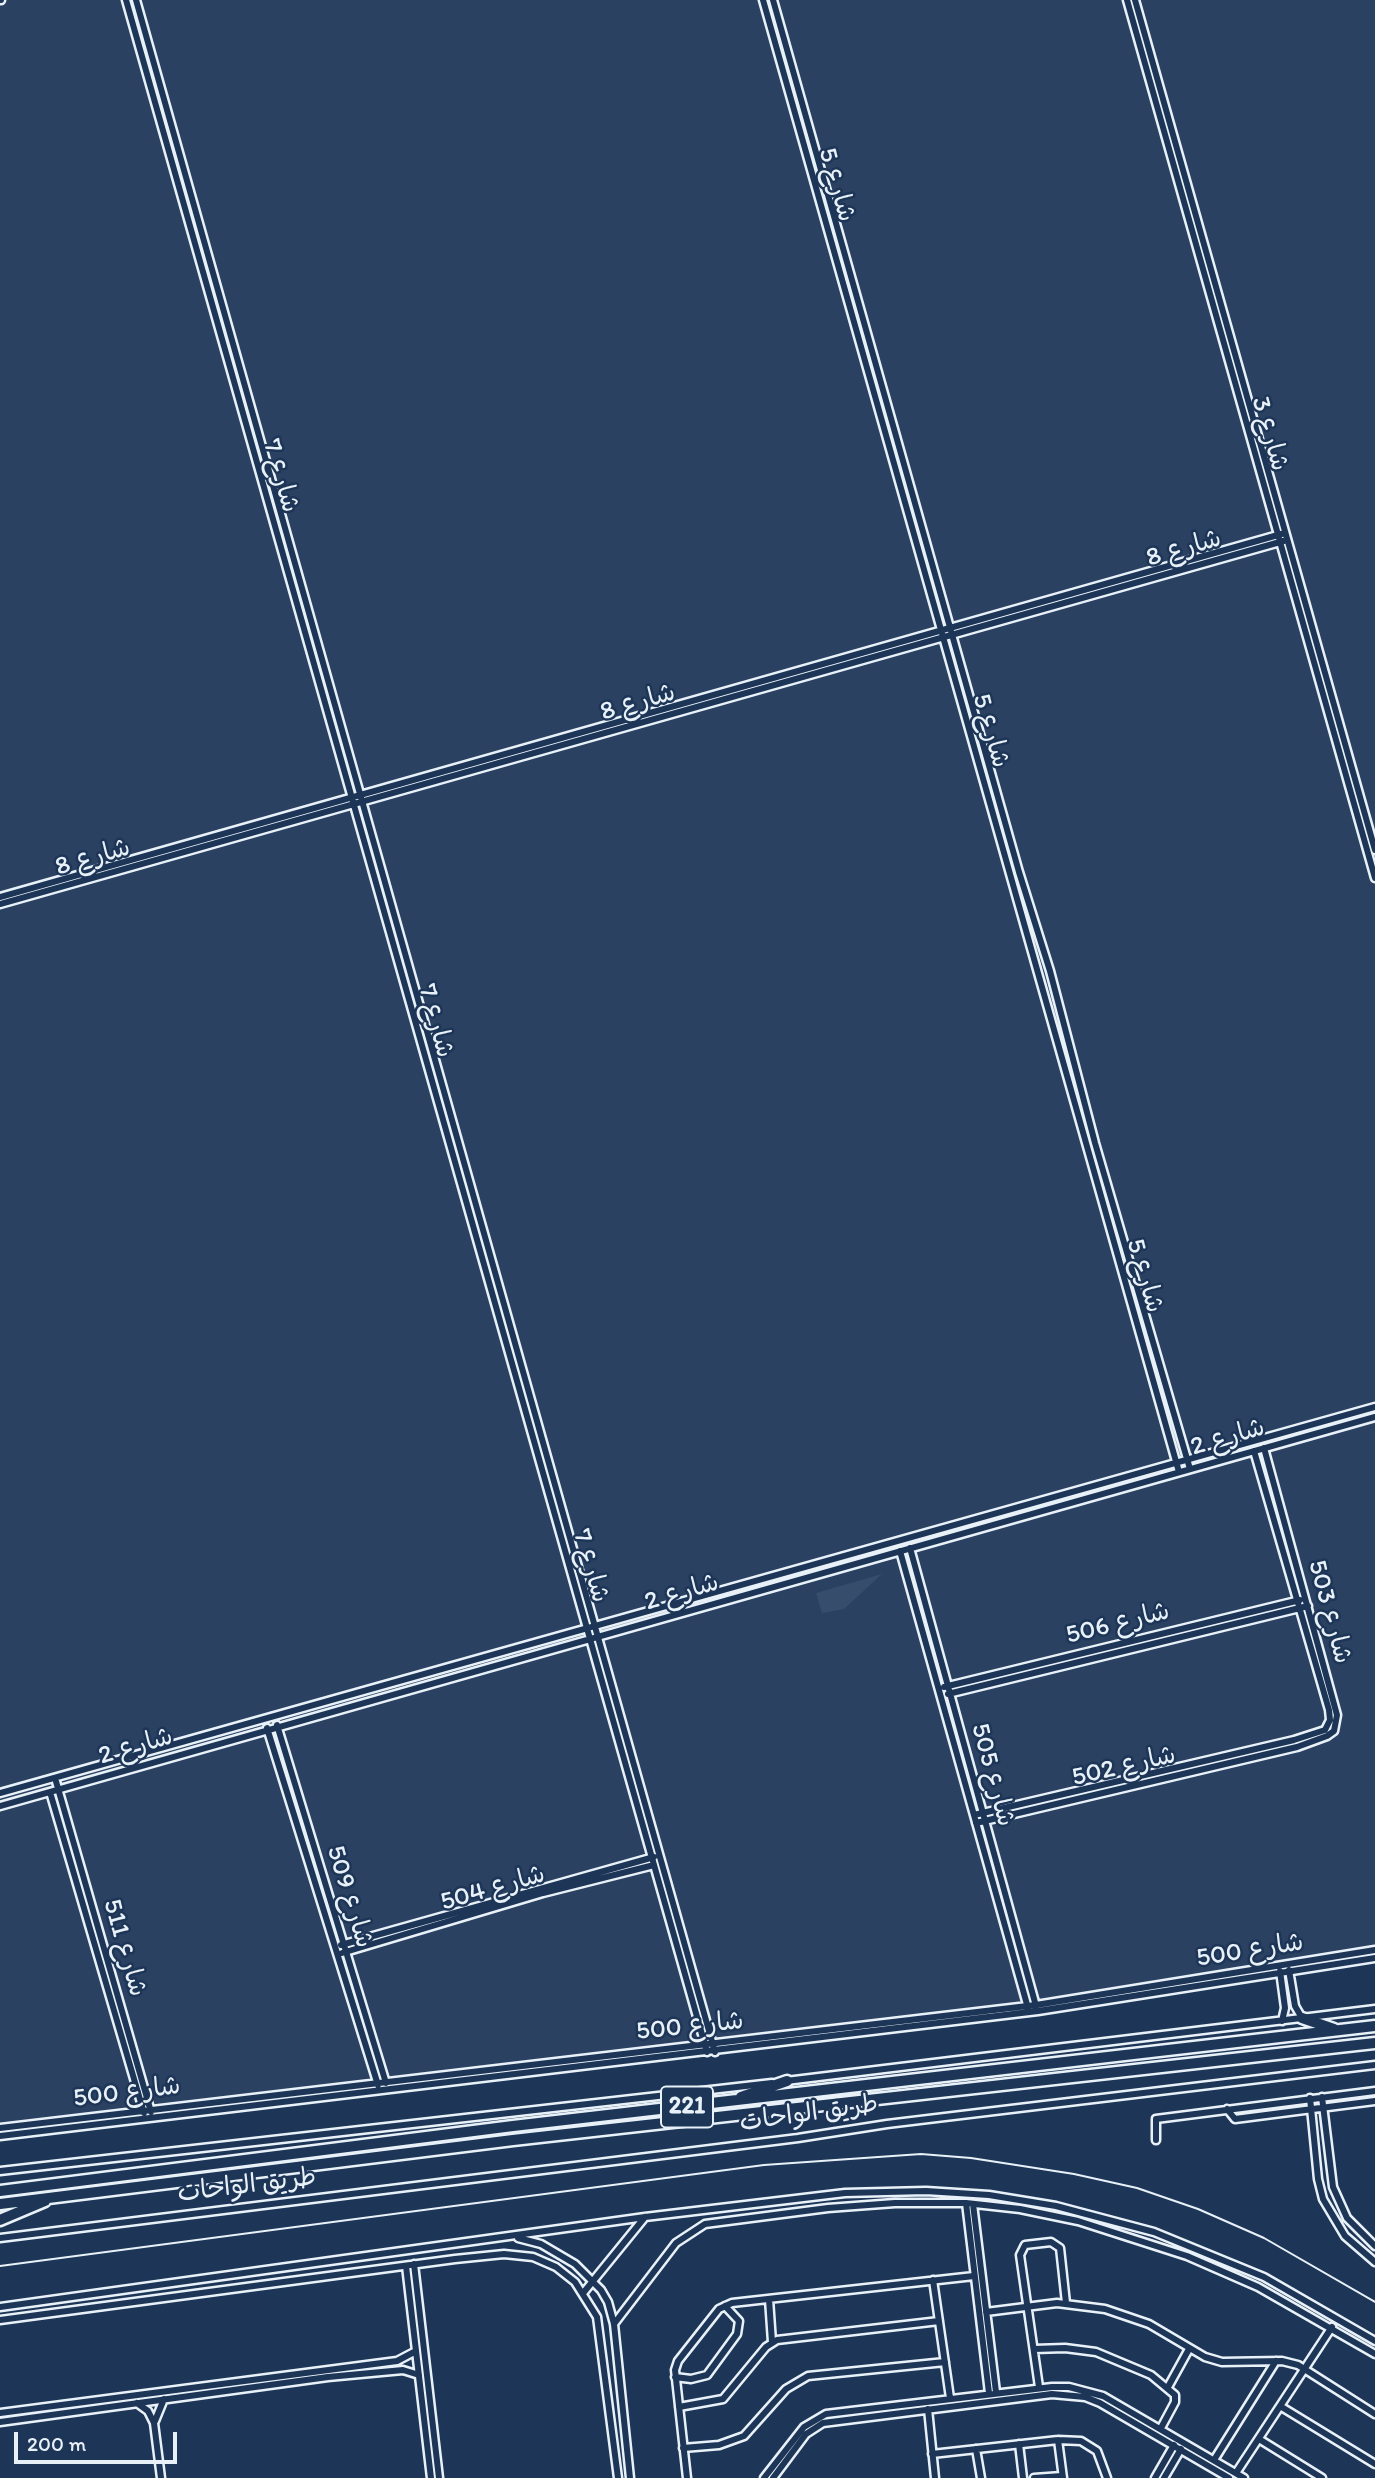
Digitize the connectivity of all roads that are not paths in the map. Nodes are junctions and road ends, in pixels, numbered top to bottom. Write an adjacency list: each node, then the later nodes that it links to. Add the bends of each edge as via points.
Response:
1 (126, 0): 12 (street, شارع 7)
2 (136, 0): 11 (street, شارع 7)
3 (763, 0): 10 (street, شارع 5)
4 (773, 0): 9 (street, شارع 5)
5 (1128, 0): 7 (street, شارع 3)
6 (1135, 0): 7 (street, شارع 3)
7 (1237, 379): 8 (street, شارع 3)
8 (1283, 538): 9 (street, شارع 8); 13 (street, شارع 3); 14 (street, شارع 3)
9 (952, 631): 10 (street, شارع 8); 17 (street, شارع 5)
10 (942, 634): 11 (street, شارع 8); 18 (street, شارع 5)
11 (360, 799): 12 (street, شارع 8); 32 (street, شارع 7)
12 (352, 801): 15 (street, شارع 8); 16 (street, شارع 8); 33 (street, شارع 7)
13 (1375, 850)
14 (1375, 878)
15 (0, 897)
16 (0, 904)
17 (1058, 998): 18 (street); 23 (street, شارع 5, via 1095,1143)
18 (1046, 1001): 24 (street, شارع 5)
19 (1375, 1407): 23 (street, شارع 2)
20 (1375, 1417): 21 (street, شارع 2)
21 (1264, 1448): 22 (street, شارع 2); 30 (street, شارع 503)
22 (1254, 1451): 25 (street, شارع 2); 31 (street, شارع 503)
23 (1188, 1460): 24 (street, شارع 2); 25 (street, شارع 5)
24 (1177, 1463): 26 (street, شارع 5); 27 (street, شارع 2)
25 (1190, 1469): 26 (street, شارع 2)
26 (1179, 1472): 28 (street, شارع 2)
27 (907, 1538): 28 (street, شارع 505); 32 (street, شارع 2)
28 (910, 1549): 29 (street, شارع 2); 37 (street, شارع 505)
29 (900, 1551): 34 (street, شارع 2); 37 (street, شارع 505)
30 (1306, 1602): 31 (street, شارع 506); 36 (street, شارع 503)
31 (1297, 1604): 36 (street, شارع 503); 37 (street, شارع 506)
32 (596, 1625): 33 (street, شارع 2); 34 (street, شارع 7)
33 (587, 1628): 35 (street, شارع 7); 38 (street, شارع 2)
34 (599, 1636): 35 (street, شارع 2); 55 (street, شارع 7)
35 (590, 1640): 39 (street, شارع 2); 56 (street, شارع 7)
36 (1320, 1667): 44 (street, شارع 503, via 1328,1726)
37 (945, 1691): 51 (street, شارع 505)
38 (360, 1692): 39 (street); 40 (street, شارع 2)
39 (363, 1705): 42 (street, شارع 2)
40 (275, 1716): 41 (street, شارع 2); 42 (street, شارع 509)
41 (265, 1719): 43 (street, شارع 509); 46 (street, شارع 2)
42 (277, 1727): 43 (street, شارع 2); 53 (street, شارع 509)
43 (267, 1730): 47 (street, شارع 2); 54 (street, شارع 509)
44 (1279, 1747): 45 (street, شارع 502)
45 (1230, 1758): 51 (street, شارع 502); 52 (street, شارع 502)
46 (55, 1778): 47 (street, شارع 511); 48 (street, شارع 2)
47 (59, 1790): 49 (street, شارع 2); 86 (street, شارع 511)
48 (0, 1793)
49 (50, 1793): 50 (street, شارع 2); 86 (street, شارع 511)
50 (0, 1806)
51 (978, 1814): 52 (street, شارع 505)
52 (980, 1822): 65 (street, شارع 505)
53 (311, 1838): 54 (street); 58 (street, شارع 509)
54 (301, 1841): 60 (street, شارع 509)
55 (659, 1855): 56 (street, شارع 504); 57 (street, شارع 7)
56 (651, 1861): 57 (street, شارع 504); 58 (street, شارع 504); 74 (street, شارع 7)
57 (662, 1863): 74 (street, شارع 7)
58 (344, 1948): 60 (street, شارع 504); 67 (street, شارع 509)
59 (1375, 1950): 61 (street, شارع 500)
60 (335, 1951): 68 (street, شارع 509)
61 (1363, 1956): 62 (street, شارع 500); 63 (street, شارع 500)
62 (1375, 1958)
63 (1289, 1968): 64 (street, شارع 500); 69 (street, via 1295,2006)
64 (1280, 1969): 65 (street, شارع 500); 70 (street, via 1285,2006)
65 (1033, 2009): 74 (street, شارع 500, via 971,2010)
66 (1375, 2009): 69 (street, طريق الواحات / 221)
67 (365, 2015): 68 (street); 77 (street, شارع 509)
68 (357, 2017): 77 (street, شارع 509)
69 (1302, 2018): 70 (street, طريق الواحات / 221); 72 (highway)
70 (1282, 2021): 76 (street, طريق الواحات / 221)
71 (1375, 2026): 72 (highway, طريق الواحات / 221)
72 (1338, 2030): 82 (highway, طريق الواحات / 221)
73 (1375, 2043): 92 (highway, طريق الواحات / 221, via 513,2140)
74 (710, 2049): 77 (street, شارع 500)
75 (1375, 2065): 104 (street, طريق الواحات / 221)
76 (787, 2081): 82 (highway); 94 (street, طريق الواحات / 221)
77 (383, 2085): 86 (street, شارع 500)
78 (1375, 2091): 79 (street)
79 (1322, 2097): 80 (street); 83 (street)
80 (1310, 2098): 84 (street); 85 (street)
81 (1375, 2101): 83 (street)
82 (725, 2103): 90 (highway, طريق الواحات / 221)
83 (1323, 2108): 85 (street); 106 (street, via 1333,2187 1347,2218)
84 (1227, 2109): 85 (street, via 1235,2119); 89 (street, via 1156,2119)
85 (1311, 2109): 108 (street, via 1318,2179 1328,2209 1345,2236)
86 (148, 2114): 87 (street, شارع 500)
87 (5, 2130): 88 (street, شارع 500)
88 (0, 2136)
89 (1156, 2140)
90 (320, 2151): 91 (highway, طريق الواحات / 221); 92 (highway)
91 (291, 2155): 93 (highway, via 295,2160); 95 (highway, طريق الواحات / 221)
92 (323, 2166): 93 (highway, طريق الواحات / 221)
93 (292, 2169): 96 (highway, طريق الواحات / 221)
94 (0, 2171)
95 (0, 2191)
96 (54, 2197): 98 (highway, طريق الواحات / 221); 102 (highway)
97 (969, 2203): 101 (street, via 895,2203); 111 (street); 121 (street, via 1099,2227 1196,2260); 124 (street)
98 (0, 2204)
99 (723, 2207): 100 (street); 101 (street); 117 (street, via 889,2191 1021,2199 1154,2232 1264,2277)
100 (645, 2217): 103 (street); 114 (street)
101 (725, 2219): 127 (street, via 684,2236)
102 (0, 2220)
103 (513, 2236): 105 (street); 114 (street, via 559,2253)
104 (0, 2238)
105 (454, 2244): 107 (street); 112 (street)
106 (1375, 2246)
107 (455, 2259): 109 (street); 116 (street, via 504,2254 533,2257 566,2273)
108 (1375, 2262)
109 (414, 2264): 110 (street); 149 (street)
110 (406, 2266): 115 (street); 133 (street)
111 (974, 2276): 113 (street); 143 (street)
112 (206, 2279): 115 (street); 122 (street)
113 (933, 2280): 118 (street); 126 (street)
114 (593, 2281): 116 (street); 127 (street, via 608,2302)
115 (208, 2292): 125 (street)
116 (584, 2292): 146 (street, via 601,2331)
117 (1300, 2297): 121 (street); 129 (street)
118 (769, 2299): 120 (street); 130 (street)
119 (1066, 2304): 123 (street); 123 (street, via 1060,2248 1051,2242 1033,2242 1025,2245 1020,2255); 132 (street, via 1128,2315)
120 (725, 2306): 139 (street, via 678,2361); 139 (street, via 739,2321 737,2334 707,2375)
121 (1294, 2306): 128 (street)
122 (0, 2307)
123 (1028, 2307): 124 (street); 131 (street)
124 (986, 2312): 143 (street)
125 (0, 2320)
126 (939, 2321): 130 (street); 136 (street)
127 (614, 2324): 144 (street)
128 (1332, 2327): 134 (street); 137 (street)
129 (1375, 2341)
130 (772, 2342): 152 (street, via 723,2399)
131 (1034, 2349): 140 (street); 141 (street, via 1096,2352 1133,2365)
132 (1189, 2349): 135 (street, via 1222,2362); 141 (street)
133 (416, 2351): 138 (street); 142 (street, via 397,2361)
134 (1375, 2354)
135 (1276, 2361): 137 (street); 169 (street)
136 (945, 2362): 147 (street); 164 (street, via 808,2376 786,2389 744,2436 719,2445)
137 (1304, 2369): 151 (street); 156 (street)
138 (419, 2375): 142 (street, via 399,2370); 149 (street)
139 (676, 2376): 152 (street)
140 (1039, 2387): 145 (street); 159 (street, via 1069,2387 1103,2396)
141 (1168, 2387): 159 (street, via 1176,2398)
142 (218, 2388): 148 (street); 155 (street)
143 (993, 2392): 145 (street); 147 (street)
144 (621, 2393): 146 (street); 177 (street)
145 (1015, 2393): 153 (street); 163 (street, via 1085,2397)
146 (608, 2394): 176 (street)
147 (950, 2398): 154 (street)
148 (164, 2399): 150 (street); 158 (street)
149 (426, 2402): 174 (street); 175 (street)
150 (137, 2403): 157 (street); 158 (street)
151 (1280, 2406): 160 (street); 170 (street)
152 (679, 2407): 164 (street)
153 (928, 2409): 154 (street); 168 (street)
154 (880, 2410): 167 (street, via 820,2416 804,2427)
155 (0, 2413)
156 (1375, 2414)
157 (0, 2422)
158 (154, 2423): 173 (street)
159 (1161, 2428): 169 (street)
160 (1259, 2439): 171 (street); 190 (street)
161 (1058, 2440): 162 (street); 172 (street); 185 (street, via 1090,2445 1102,2459)
162 (1019, 2444): 165 (street); 183 (street)
163 (1174, 2445): 166 (street); 186 (street)
164 (683, 2448): 178 (street)
165 (976, 2449): 168 (street); 182 (street)
166 (1181, 2449): 187 (street); 188 (street)
167 (787, 2454): 179 (street); 180 (street)
168 (932, 2454): 181 (street)
169 (1214, 2460): 171 (street)
170 (1375, 2464)
171 (1236, 2473): 189 (street)
172 (1062, 2477): 184 (street)
173 (161, 2478)
174 (431, 2478)
175 (439, 2478)
176 (618, 2478)
177 (630, 2478)
178 (687, 2478)
179 (764, 2478)
180 (773, 2478)
181 (935, 2478)
182 (981, 2478)
183 (1023, 2478)
184 (1034, 2478)
185 (1107, 2478)
186 (1154, 2478)
187 (1164, 2478)
188 (1229, 2478)
189 (1244, 2478)
190 (1322, 2478)

